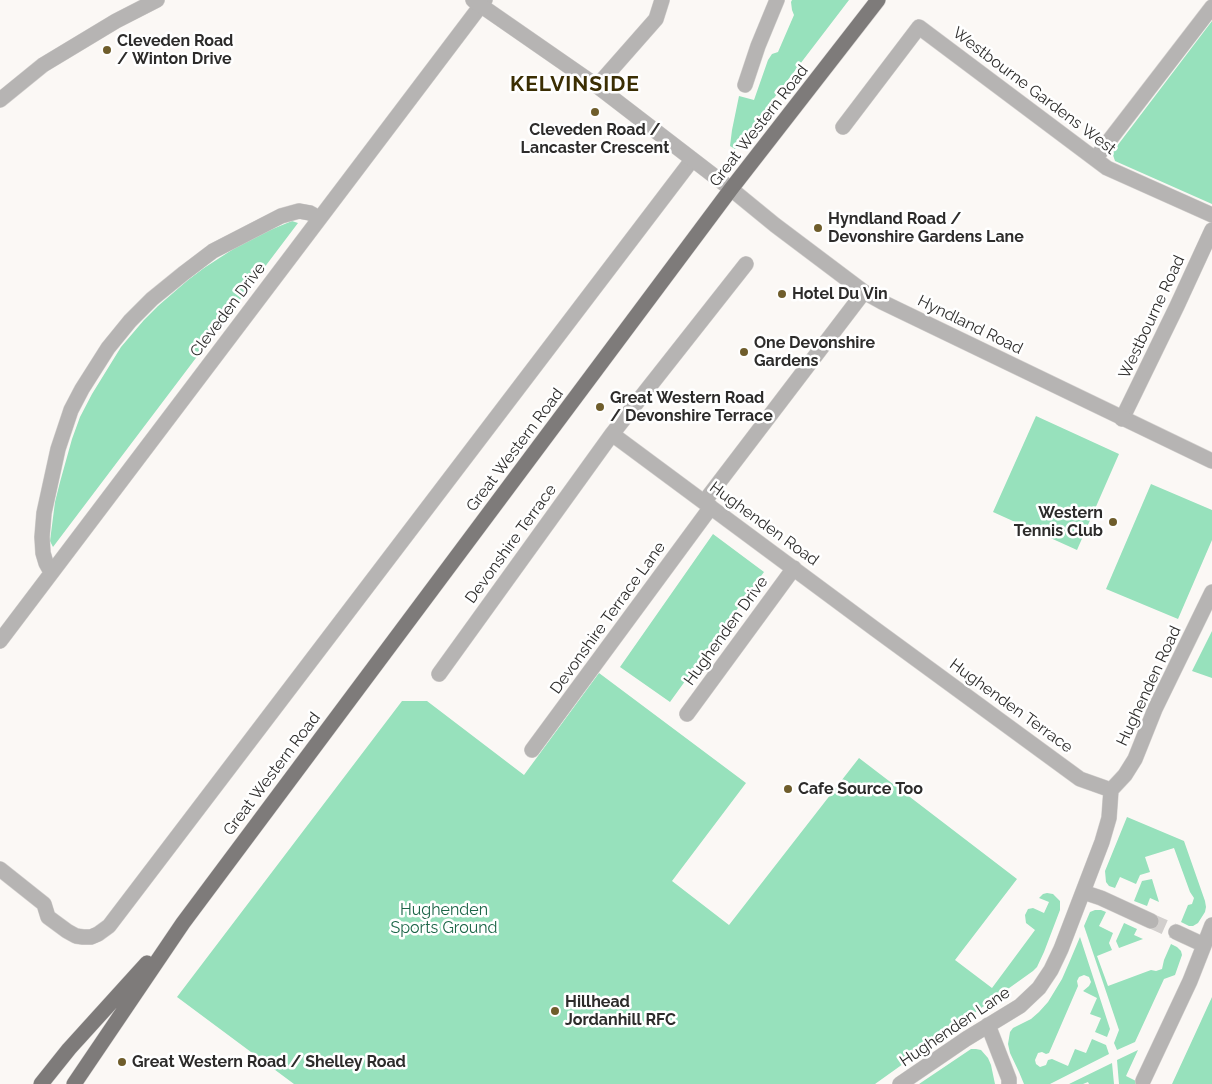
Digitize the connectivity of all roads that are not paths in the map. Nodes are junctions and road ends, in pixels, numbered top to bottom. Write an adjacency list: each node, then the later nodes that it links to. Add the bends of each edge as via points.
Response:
1 (158, 0): 9 (street, via 42,65)
2 (662, 0): 8 (street, via 656,19)
3 (777, 0): 7 (street)
4 (878, 0): 13 (main road, Great Western Road)
5 (480, 2): 8 (street, Hyndland Road); 15 (street, Cleveden Drive, via 388,130)
6 (1212, 6): 11 (street)
7 (745, 85)
8 (597, 86): 12 (street, Hyndland Road)
9 (0, 100)
10 (843, 127): 11 (street, Westbourne Gardens West, via 919,27)
11 (1095, 159): 14 (street, Westbourne Gardens West, via 1107,168)
12 (692, 160): 13 (street, Hyndland Road); 32 (street, Great Western Road, via 109,926 98,934 76,936 48,917 44,904)
13 (732, 189): 18 (street, Hyndland Road, via 774,226); 35 (main road, Great Western Road)
14 (1212, 215)
15 (319, 218): 24 (street, Cleveden Drive); 24 (street, via 299,211 281,216 213,251 152,298 108,348 71,410 58,449 42,537 42,553)
16 (1212, 230): 19 (street, Westbourne Road)
17 (746, 264): 20 (street, Devonshire Terrace)
18 (864, 292): 19 (street, Hyndland Road); 22 (street, Devonshire Terrace Lane)
19 (1122, 419): 21 (street, Hyndland Road)
20 (612, 434): 22 (street, Hughenden Road); 28 (street, Devonshire Terrace)
21 (1212, 461)
22 (707, 504): 23 (street, Hughenden Road); 30 (street, Devonshire Terrace Lane)
23 (794, 568): 27 (street, Hughenden Road); 29 (street, Hughenden Drive)
24 (52, 572): 26 (street, Cleveden Drive)
25 (1212, 592): 31 (street, Hughenden Road, via 1135,758)
26 (0, 641)
27 (894, 643): 31 (street, Hughenden Terrace, via 1080,779)
28 (439, 674)
29 (687, 714)
30 (532, 750)
31 (1112, 790): 33 (street, Hughenden Lane, via 1109,818)
32 (0, 869)
33 (1083, 892): 34 (street); 39 (street, Hughenden Lane, via 1061,949 1039,988 1020,1006)
34 (1151, 921)
35 (183, 923): 41 (main road, Great Western Road); 42 (main road, Great Western Road)
36 (1212, 925): 38 (street)
37 (1176, 932): 38 (street)
38 (1204, 945): 40 (street)
39 (988, 1025): 43 (street, Hughenden Lane); 44 (street)
40 (1143, 1081)
41 (41, 1084)
42 (74, 1084)
43 (900, 1084)
44 (1009, 1084)

